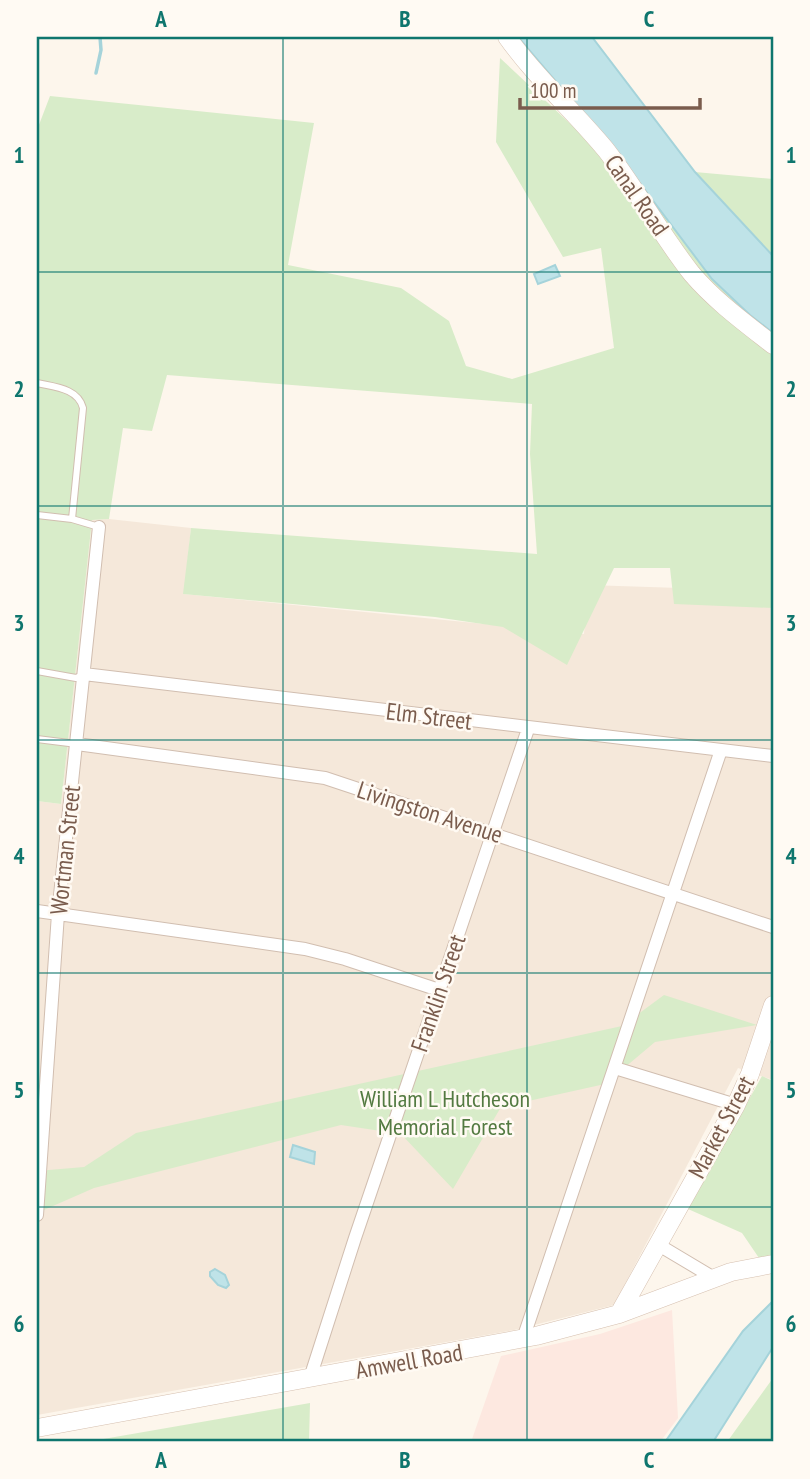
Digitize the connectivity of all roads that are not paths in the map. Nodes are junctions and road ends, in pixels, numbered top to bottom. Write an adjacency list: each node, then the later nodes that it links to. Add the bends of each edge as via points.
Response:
1 (507, 37): 2 (main road, Canal Road, via 619,167 695,276)
2 (773, 345)
3 (37, 383): 5 (lane, via 70,391 81,400)
4 (37, 515): 5 (lane)
5 (72, 519): 6 (lane)
6 (99, 527): 8 (street, Wortman Street)
7 (37, 671): 8 (lane, via 76,678)
8 (84, 674): 9 (street, Elm Street); 11 (street, Wortman Street)
9 (528, 729): 12 (street, Elm Street); 14 (street, Franklin Street)
10 (37, 739): 11 (lane)
11 (77, 744): 14 (street, Livingston Avenue, via 307,774); 17 (street, Wortman Street)
12 (721, 750): 13 (street, Elm Street); 15 (street)
13 (773, 756)
14 (493, 832): 15 (street, Livingston Avenue); 19 (street, Franklin Street)
15 (672, 893): 18 (street, Livingston Avenue); 21 (street)
16 (37, 911): 17 (street)
17 (58, 914): 19 (street, via 305,949); 23 (street, Wortman Street)
18 (773, 927)
19 (439, 990): 29 (street, Franklin Street)
20 (773, 1005): 22 (main road, Market Street)
21 (615, 1068): 22 (street); 28 (street)
22 (736, 1105): 24 (main road, Market Street)
23 (37, 1215)
24 (657, 1244): 26 (street); 27 (main road, Market Street)
25 (773, 1264): 26 (main road, Amwell Road)
26 (714, 1278): 27 (main road, Amwell Road)
27 (619, 1314): 28 (main road, Amwell Road)
28 (523, 1339): 29 (main road, Amwell Road)
29 (310, 1378): 30 (main road, Amwell Road)
30 (37, 1428)

